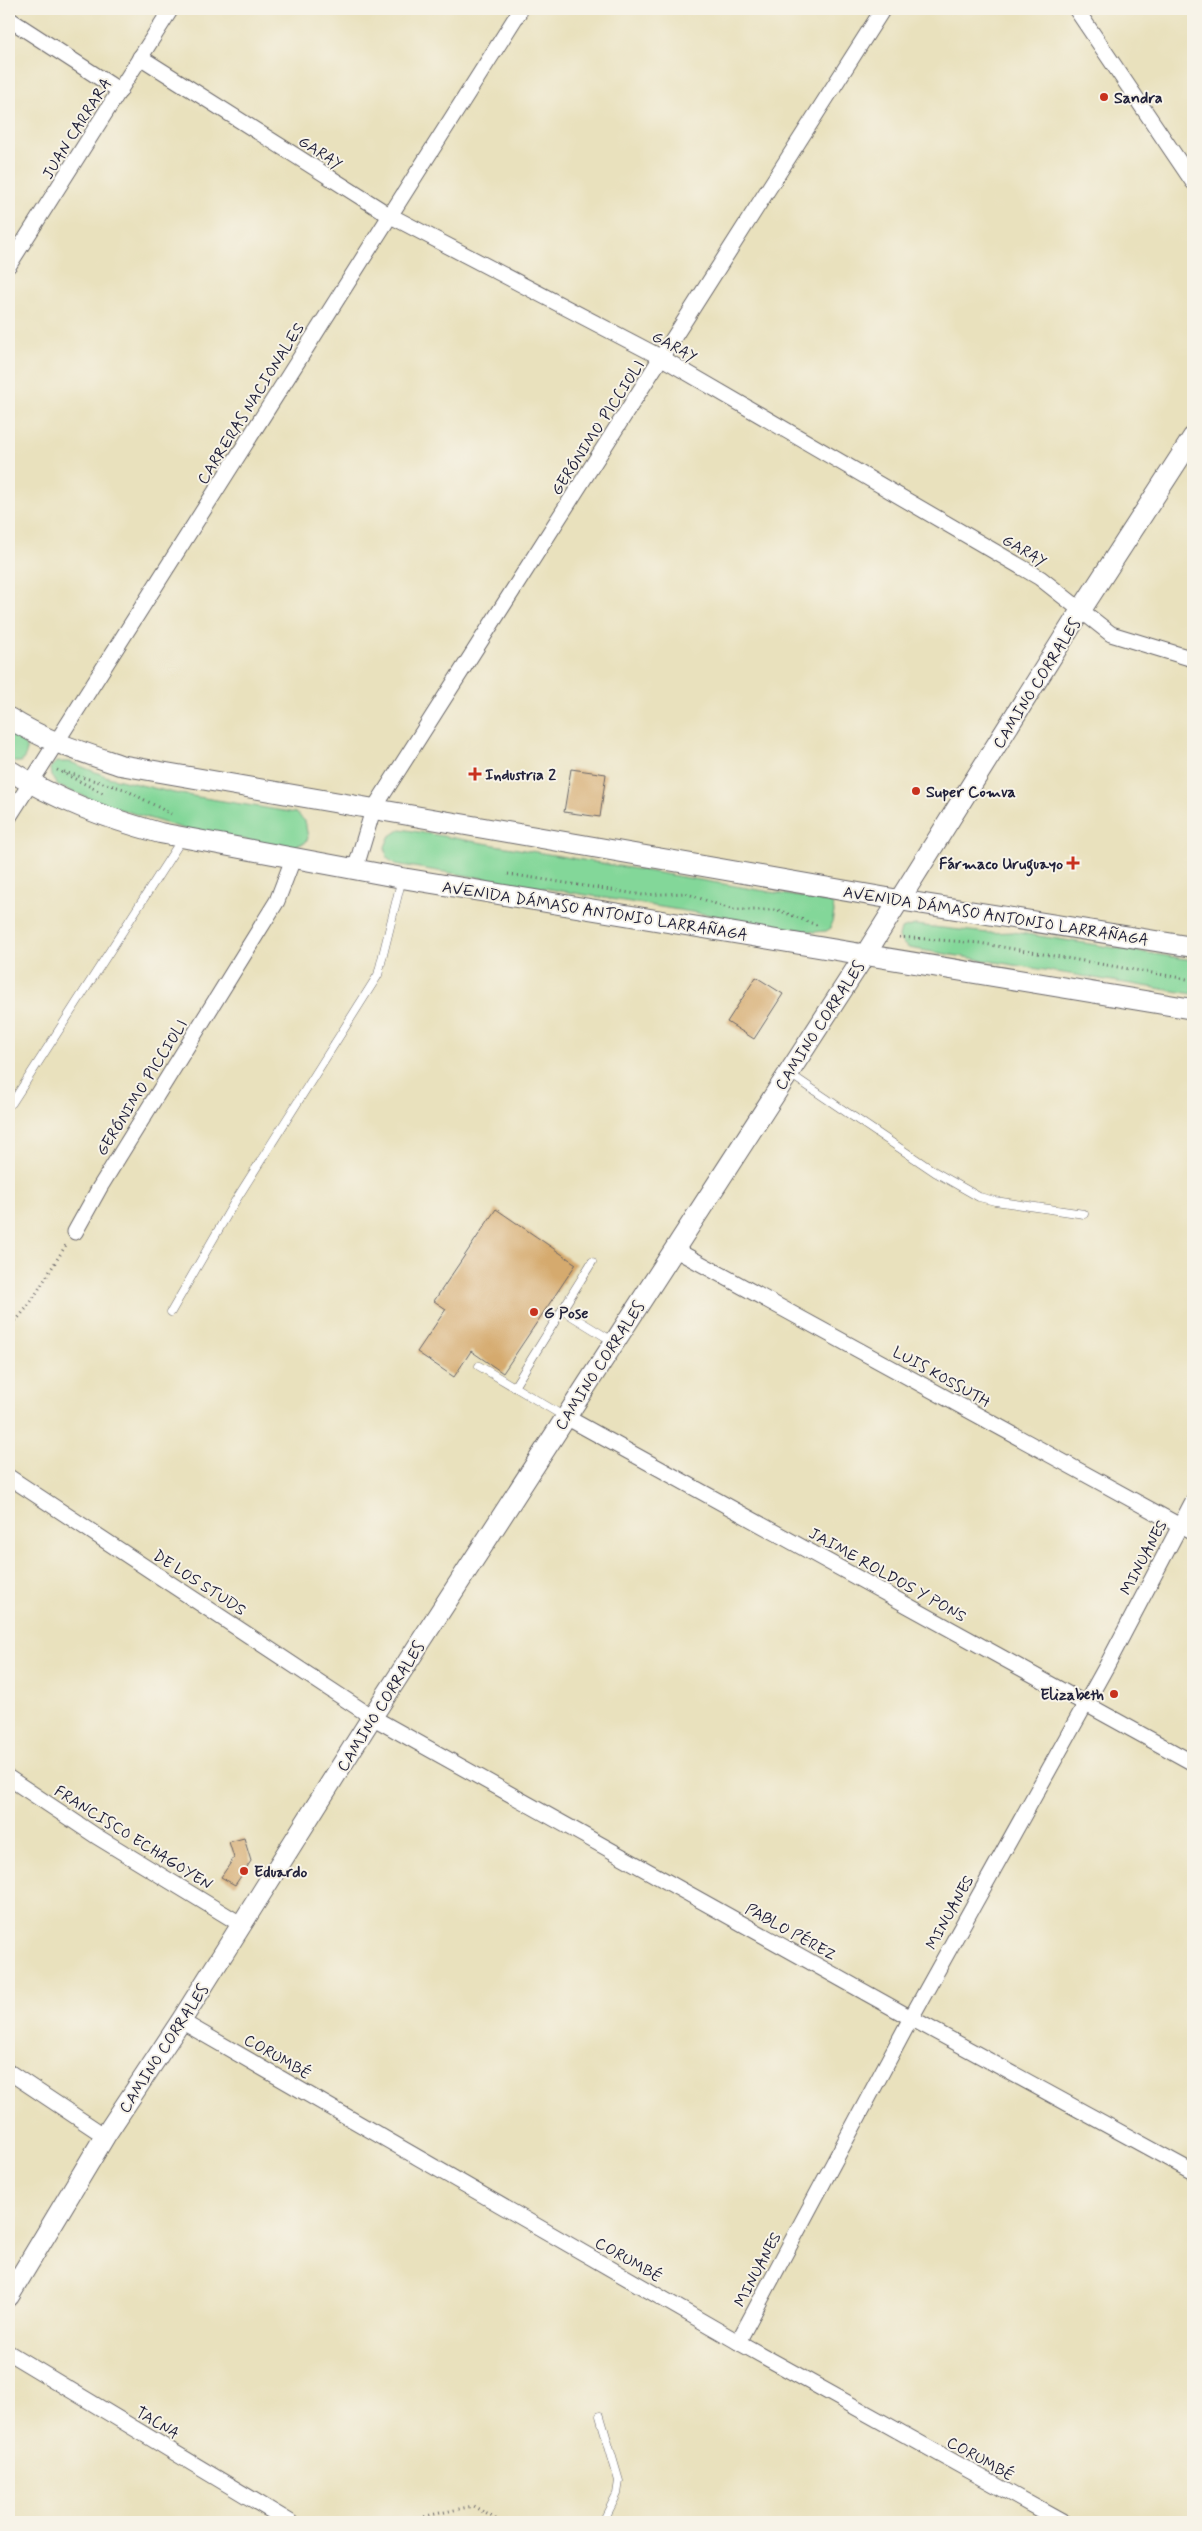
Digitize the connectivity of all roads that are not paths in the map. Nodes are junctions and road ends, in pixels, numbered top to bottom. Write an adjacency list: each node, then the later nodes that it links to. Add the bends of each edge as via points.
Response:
1 (171, 9): 6 (street, JUAN CARRARA)
2 (521, 9): 9 (street, CARRERAS NACIONALES)
3 (883, 9): 11 (street, GERÓNIMO PICCIOLI)
4 (1076, 9): 8 (street)
5 (9, 19): 7 (street)
6 (140, 57): 7 (street, JUAN CARRARA); 9 (street, GARAY)
7 (120, 91): 10 (street, JUAN CARRARA)
8 (1193, 182)
9 (389, 215): 11 (street, GARAY); 16 (street, CARRERAS NACIONALES)
10 (9, 265)
11 (662, 358): 13 (street, GARAY, via 1040,578); 19 (street, GERÓNIMO PICCIOLI)
12 (1193, 436): 13 (street, CAMINO CORRALES)
13 (1081, 610): 14 (street, GARAY, via 1111,634); 25 (street, CAMINO CORRALES)
14 (1193, 659)
15 (9, 718): 16 (street, AVENIDA DÁMASO ANTONIO LARRAÑAGA)
16 (56, 743): 18 (street, CARRERAS NACIONALES); 19 (street, AVENIDA DÁMASO ANTONIO LARRAÑAGA, via 120,766)
17 (9, 770): 18 (street, AVENIDA DÁMASO ANTONIO LARRAÑAGA)
18 (30, 784): 20 (street, CARRERAS NACIONALES); 21 (street, AVENIDA DÁMASO ANTONIO LARRAÑAGA, via 61,800 121,822)
19 (373, 810): 23 (street, GERÓNIMO PICCIOLI); 25 (street, AVENIDA DÁMASO ANTONIO LARRAÑAGA)
20 (9, 817)
21 (184, 838): 22 (street, AVENIDA DÁMASO ANTONIO LARRAÑAGA); 30 (lane)
22 (293, 859): 23 (street, AVENIDA DÁMASO ANTONIO LARRAÑAGA); 32 (street, GERÓNIMO PICCIOLI, via 277,901)
23 (355, 870): 24 (street, AVENIDA DÁMASO ANTONIO LARRAÑAGA)
24 (402, 878): 27 (street, AVENIDA DÁMASO ANTONIO LARRAÑAGA); 36 (lane, via 378,975 234,1203)
25 (899, 900): 26 (street, AVENIDA DÁMASO ANTONIO LARRAÑAGA); 27 (street, CAMINO CORRALES)
26 (1193, 947)
27 (865, 955): 28 (street, AVENIDA DÁMASO ANTONIO LARRAÑAGA); 29 (street, CAMINO CORRALES)
28 (1193, 1008)
29 (788, 1073): 31 (lane, via 935,1172 979,1197); 33 (street, CAMINO CORRALES)
30 (12, 1103)
31 (1084, 1214)
32 (75, 1232)
33 (674, 1249): 37 (street, CAMINO CORRALES); 43 (street, LUIS KOSSUTH)
34 (592, 1262): 35 (lane)
35 (562, 1310): 37 (lane); 39 (lane)
36 (171, 1312)
37 (614, 1342): 40 (street, CAMINO CORRALES)
38 (479, 1366): 39 (lane)
39 (514, 1387): 40 (lane)
40 (566, 1417): 45 (street, JAIME ROLDOS Y PONS); 46 (street, CAMINO CORRALES)
41 (9, 1477): 46 (street, DE LOS STUDS)
42 (1193, 1501): 43 (street, MINUANES)
43 (1179, 1525): 44 (street, LUIS KOSSUTH); 45 (street, MINUANES)
44 (1193, 1533)
45 (1086, 1703): 47 (street, JAIME ROLDOS Y PONS); 50 (street, MINUANES)
46 (372, 1717): 49 (street, CAMINO CORRALES); 50 (street, PABLO PÉREZ)
47 (1193, 1763)
48 (9, 1778): 49 (street, FRANCISCO ECHAGOYEN, via 96,1836)
49 (242, 1925): 51 (street, CAMINO CORRALES)
50 (911, 2018): 54 (street, PABLO PÉREZ); 56 (street, MINUANES)
51 (181, 2021): 53 (street, CAMINO CORRALES); 56 (street, CORUMBÉ)
52 (9, 2072): 53 (street)
53 (105, 2136): 55 (street, CAMINO CORRALES)
54 (1193, 2172)
55 (9, 2296)
56 (738, 2342): 61 (street, CORUMBÉ)
57 (9, 2353): 59 (street, TACNA)
58 (600, 2416): 60 (lane, via 619,2481 617,2494)
59 (290, 2522)
60 (603, 2522)
61 (1062, 2522)

